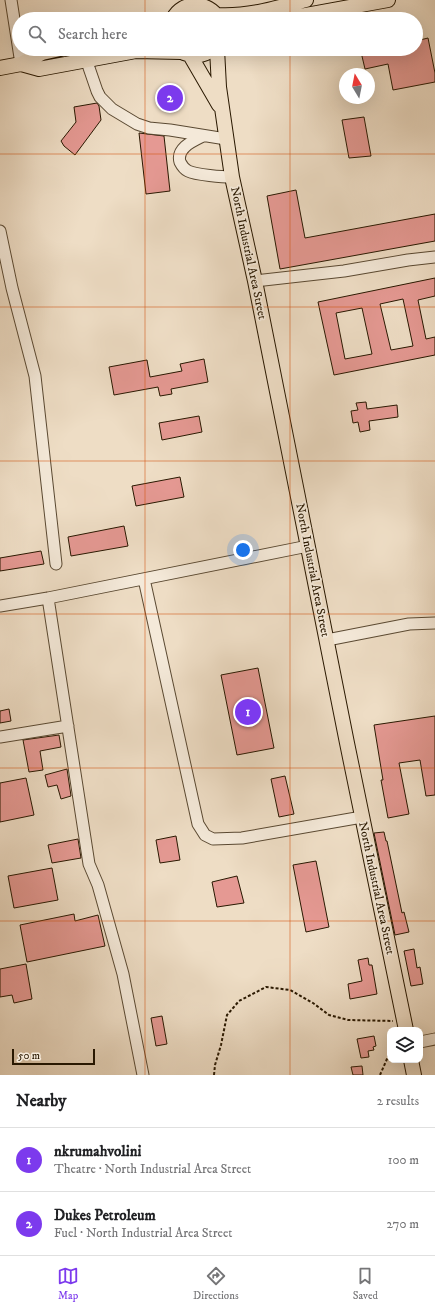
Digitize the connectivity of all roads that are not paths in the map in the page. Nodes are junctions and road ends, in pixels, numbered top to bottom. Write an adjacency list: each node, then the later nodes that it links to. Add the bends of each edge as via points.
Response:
1 (11, 0): 5 (street)
2 (306, 0): 7 (main road)
3 (388, 0): 8 (main road)
4 (213, 10): 6 (main road, via 194,4)
5 (13, 12)
6 (177, 12)
7 (255, 12)
8 (322, 12)
9 (20, 56): 15 (street)
10 (36, 56): 15 (main road)
11 (105, 56): 14 (main road)
12 (186, 56): 17 (main road, North Industrial Area Street)
13 (217, 56): 17 (main road, North Industrial Area Street)
14 (86, 59): 15 (main road, via 39,69); 18 (street, via 100,97 112,109 149,128)
15 (21, 64): 16 (main road)
16 (0, 68)
17 (222, 110): 19 (main road, North Industrial Area Street)
18 (203, 136): 19 (street); 20 (street, via 188,143 183,149 180,161 184,169)
19 (226, 139): 20 (main road, North Industrial Area Street)
20 (232, 177): 23 (main road, North Industrial Area Street)
21 (0, 231): 25 (street, via 35,376)
22 (435, 258): 23 (street)
23 (255, 281): 24 (main road, North Industrial Area Street)
24 (308, 546): 26 (street); 30 (main road, North Industrial Area Street)
25 (56, 564)
26 (144, 579): 27 (street); 33 (street, via 198,824 205,835 213,839 242,838)
27 (48, 598): 28 (street); 31 (street)
28 (0, 606)
29 (435, 623): 30 (street, via 409,624)
30 (327, 640): 33 (main road, North Industrial Area Street)
31 (68, 726): 32 (street); 38 (street, via 89,864 98,885 123,974)
32 (0, 737)
33 (362, 817): 34 (main road, North Industrial Area Street)
34 (405, 1025)
35 (435, 1039): 36 (street)
36 (423, 1041)
37 (412, 1063): 39 (main road)
38 (143, 1075)
39 (414, 1075)

